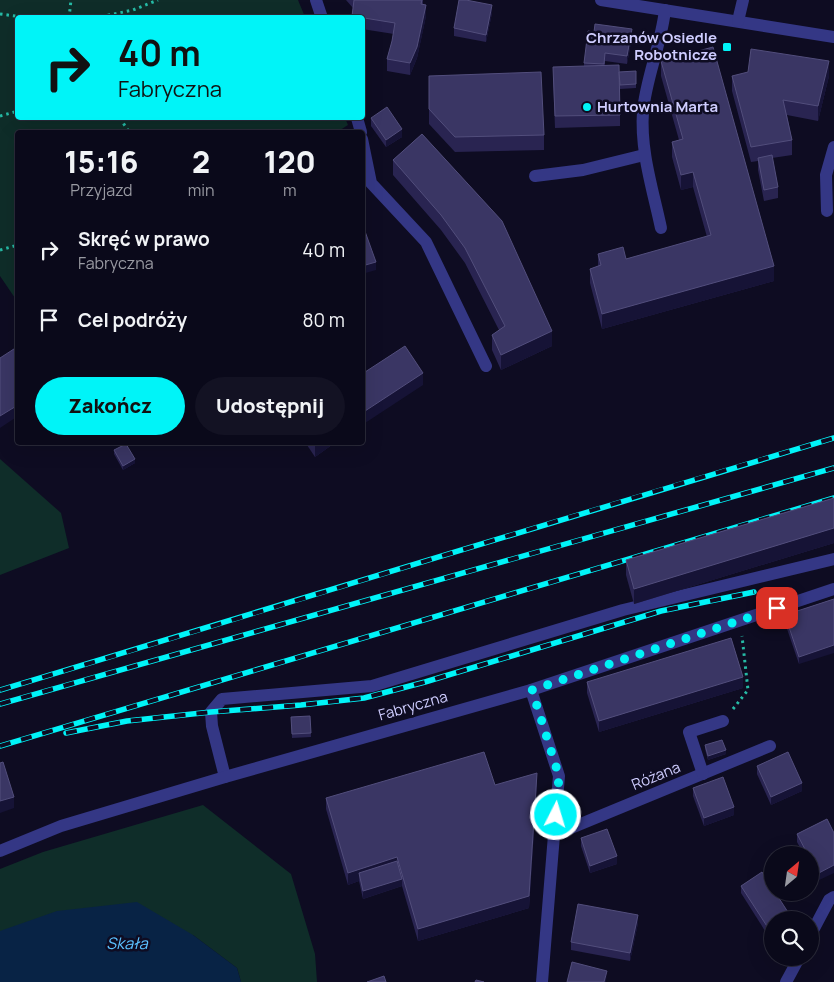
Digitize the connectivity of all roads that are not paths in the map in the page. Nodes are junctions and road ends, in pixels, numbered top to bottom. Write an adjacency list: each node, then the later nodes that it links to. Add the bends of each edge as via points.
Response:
1 (316, 0): 5 (street)
2 (601, 0): 4 (street)
3 (743, 0): 6 (street)
4 (664, 10): 6 (street); 9 (street, via 643,111)
5 (321, 15)
6 (738, 21): 7 (street)
7 (834, 37)
8 (834, 147): 13 (street, via 826,175)
9 (644, 154): 11 (street, via 583,170); 14 (street)
10 (365, 167): 12 (street)
11 (535, 176)
12 (367, 186): 15 (street, via 426,242)
13 (827, 211)
14 (661, 228)
15 (486, 366)
16 (834, 559): 22 (street, via 623,610 372,686 222,699 211,712)
17 (834, 589): 18 (street, Fabryczna)
18 (532, 690): 22 (street, Fabryczna); 23 (street, via 559,776)
19 (724, 721): 21 (street, via 689,732)
20 (770, 746): 21 (street, Różana)
21 (703, 774): 23 (street, Różana)
22 (225, 776): 24 (street, Fabryczna, via 60,826)
23 (554, 835): 28 (street)
24 (0, 851)
25 (834, 897): 26 (street)
26 (819, 919)
27 (794, 966): 29 (street)
28 (542, 982)
29 (786, 982)

